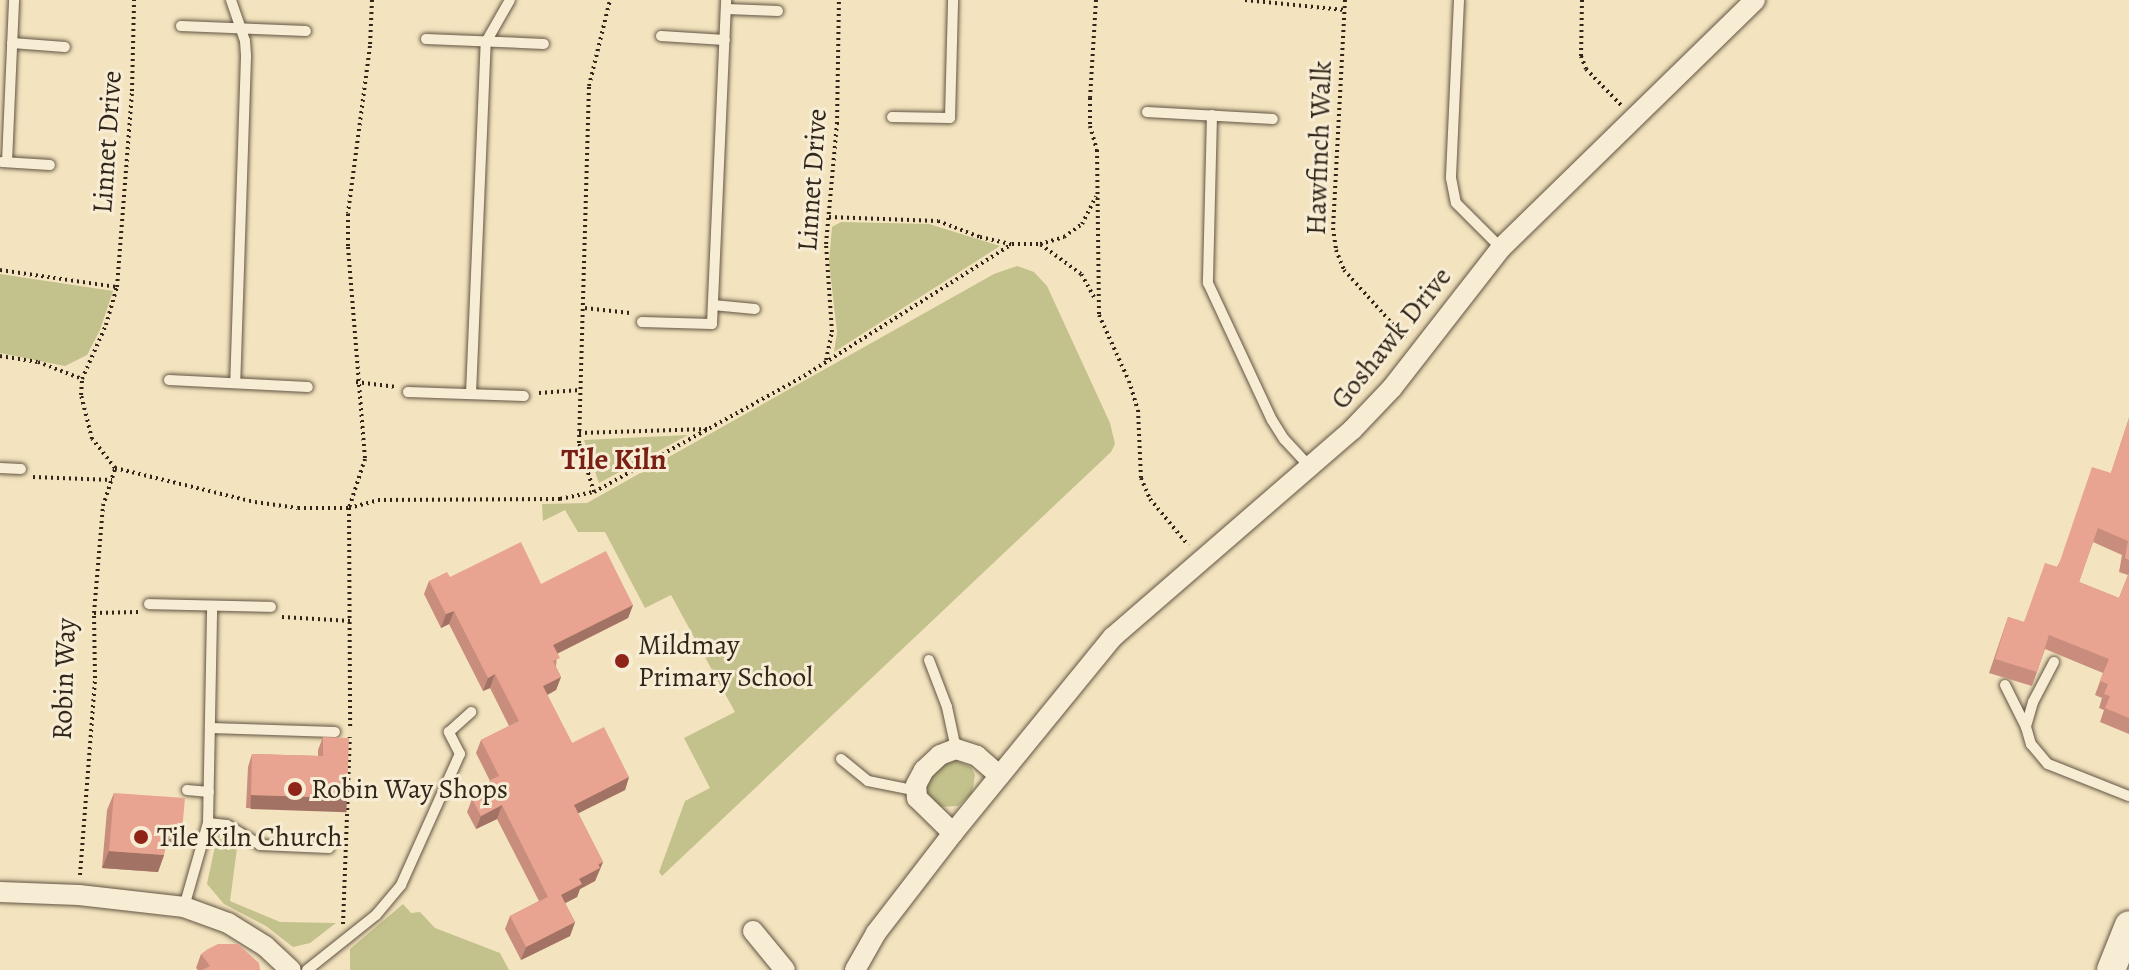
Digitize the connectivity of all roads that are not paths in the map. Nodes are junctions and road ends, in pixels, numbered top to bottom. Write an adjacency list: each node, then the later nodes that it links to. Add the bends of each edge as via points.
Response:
1 (14, 0): 16 (lane)
2 (231, 0): 10 (lane)
3 (510, 0): 15 (lane)
4 (953, 0): 21 (lane, via 950,118)
5 (1459, 0): 25 (lane, via 1451,178 1456,203)
6 (1755, 0): 25 (street, Goshawk Drive)
7 (727, 5): 8 (lane); 14 (lane)
8 (778, 11)
9 (181, 26): 10 (lane)
10 (241, 28): 11 (lane); 30 (lane, via 246,57)
11 (306, 31)
12 (661, 36): 14 (lane)
13 (426, 39): 15 (lane)
14 (725, 40): 26 (lane)
15 (486, 42): 17 (lane); 33 (lane)
16 (12, 43): 18 (lane); 23 (lane)
17 (544, 44)
18 (65, 47)
19 (1147, 112): 20 (lane)
20 (1212, 115): 22 (lane); 35 (lane, via 1208,283 1272,420)
21 (892, 117)
22 (1273, 119)
23 (3, 162): 24 (lane)
24 (50, 165)
25 (1501, 248): 35 (street, Goshawk Drive, via 1372,409)
26 (713, 305): 27 (lane); 28 (lane, via 712,324)
27 (755, 309)
28 (642, 322)
29 (169, 380): 30 (lane)
30 (235, 383): 31 (lane)
31 (308, 387)
32 (408, 392): 33 (lane)
33 (471, 394): 34 (lane)
34 (524, 396)
35 (1310, 467): 50 (street, Goshawk Drive, via 1113,637)
36 (0, 468): 37 (lane)
37 (21, 469)
38 (149, 604): 39 (lane)
39 (212, 606): 40 (lane); 46 (lane)
40 (271, 607)
41 (929, 660): 48 (lane)
42 (2054, 662): 45 (lane)
43 (2005, 685): 45 (lane)
44 (471, 712): 63 (lane, via 449,732 460,754 401,885 376,915)
45 (2026, 727): 54 (lane, via 2031,744 2048,764)
46 (211, 728): 47 (lane); 53 (lane)
47 (335, 732)
48 (956, 749): 50 (street, via 977,756); 52 (street, via 924,770)
49 (841, 759): 52 (lane, via 868,781)
50 (1000, 776): 56 (street, Goshawk Drive)
51 (187, 790): 53 (lane)
52 (917, 791): 56 (street, via 928,812)
53 (209, 792): 55 (lane)
54 (2129, 796)
55 (208, 823): 57 (lane, via 227,825 260,845); 59 (lane)
56 (953, 833): 65 (street, Goshawk Drive, via 876,933)
57 (329, 848)
58 (0, 892): 59 (street)
59 (184, 907): 62 (street, via 228,923)
60 (2129, 925): 66 (main road)
61 (753, 931): 64 (street)
62 (291, 970)
63 (307, 970)
64 (785, 970)
65 (855, 970)
66 (2111, 970)

